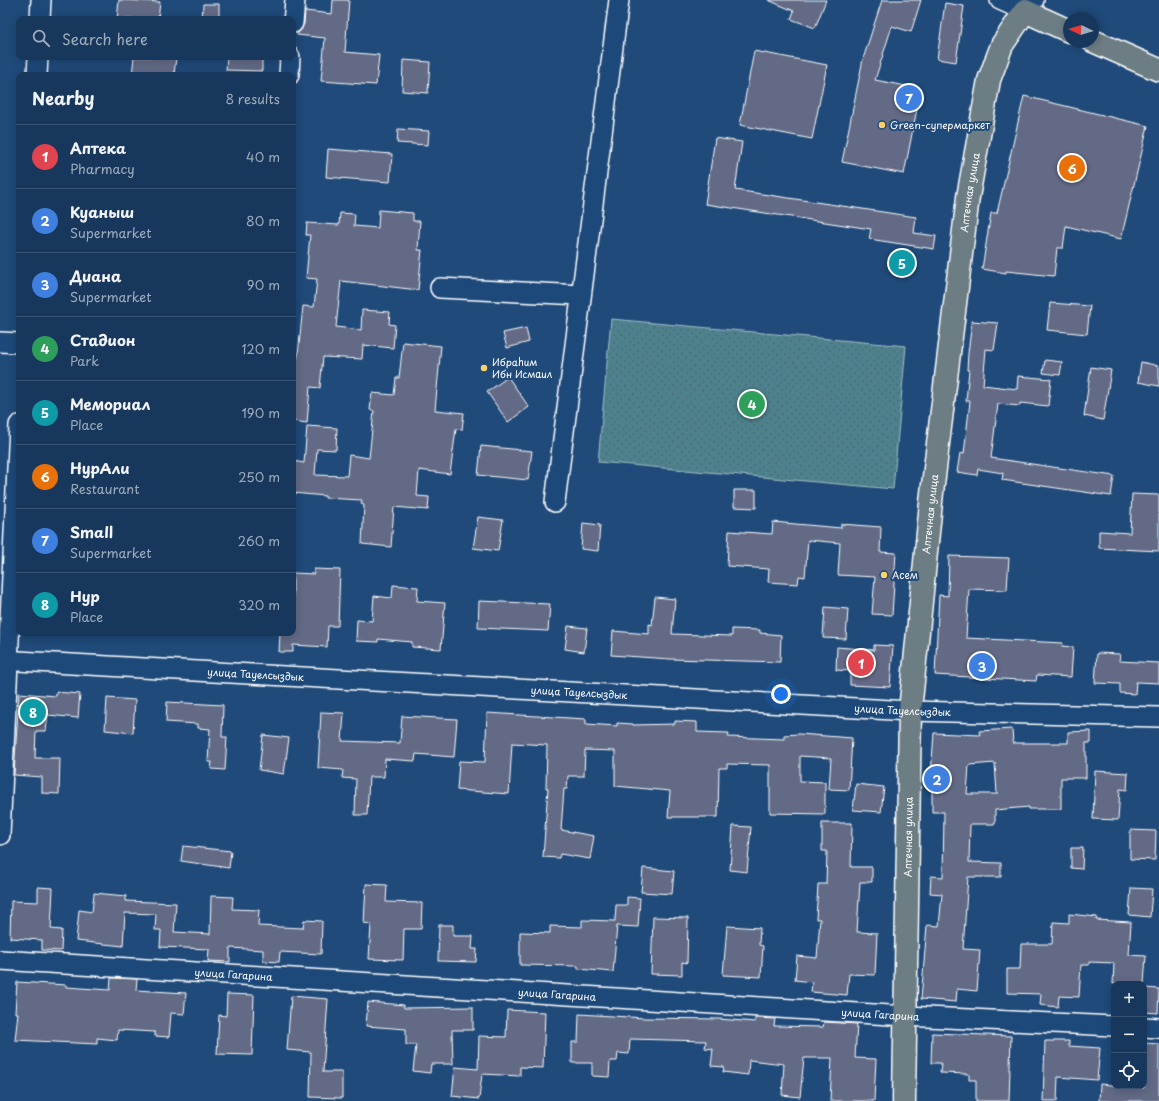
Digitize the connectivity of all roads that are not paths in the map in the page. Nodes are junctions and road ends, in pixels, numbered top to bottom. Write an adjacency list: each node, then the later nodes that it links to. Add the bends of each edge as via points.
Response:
1 (41, 0): 6 (street)
2 (295, 0): 7 (street)
3 (619, 0): 16 (street)
4 (1000, 0): 5 (street)
5 (1030, 6): 8 (main road); 22 (main road, Аптечная улица, via 1002,45 988,80 968,197 932,493)
6 (40, 16)
7 (294, 16)
8 (1063, 27)
9 (1099, 44): 12 (main road)
10 (38, 60): 13 (street)
11 (290, 60): 14 (street)
12 (1159, 70)
13 (37, 72)
14 (289, 72)
15 (440, 288): 16 (street)
16 (581, 295): 20 (street)
17 (0, 342): 18 (street)
18 (16, 343)
19 (16, 472): 21 (street)
20 (555, 502)
21 (4, 661): 22 (street, улица Тауелсыздык); 24 (street)
22 (910, 711): 23 (street, улица Тауелсыздык); 26 (main road, Аптечная улица)
23 (1159, 717)
24 (0, 835)
25 (0, 960): 26 (street, улица Гагарина)
26 (906, 1016): 27 (street, улица Гагарина); 30 (main road, Аптечная улица)
27 (1111, 1026)
28 (1147, 1027): 29 (street)
29 (1159, 1028)
30 (904, 1101)

